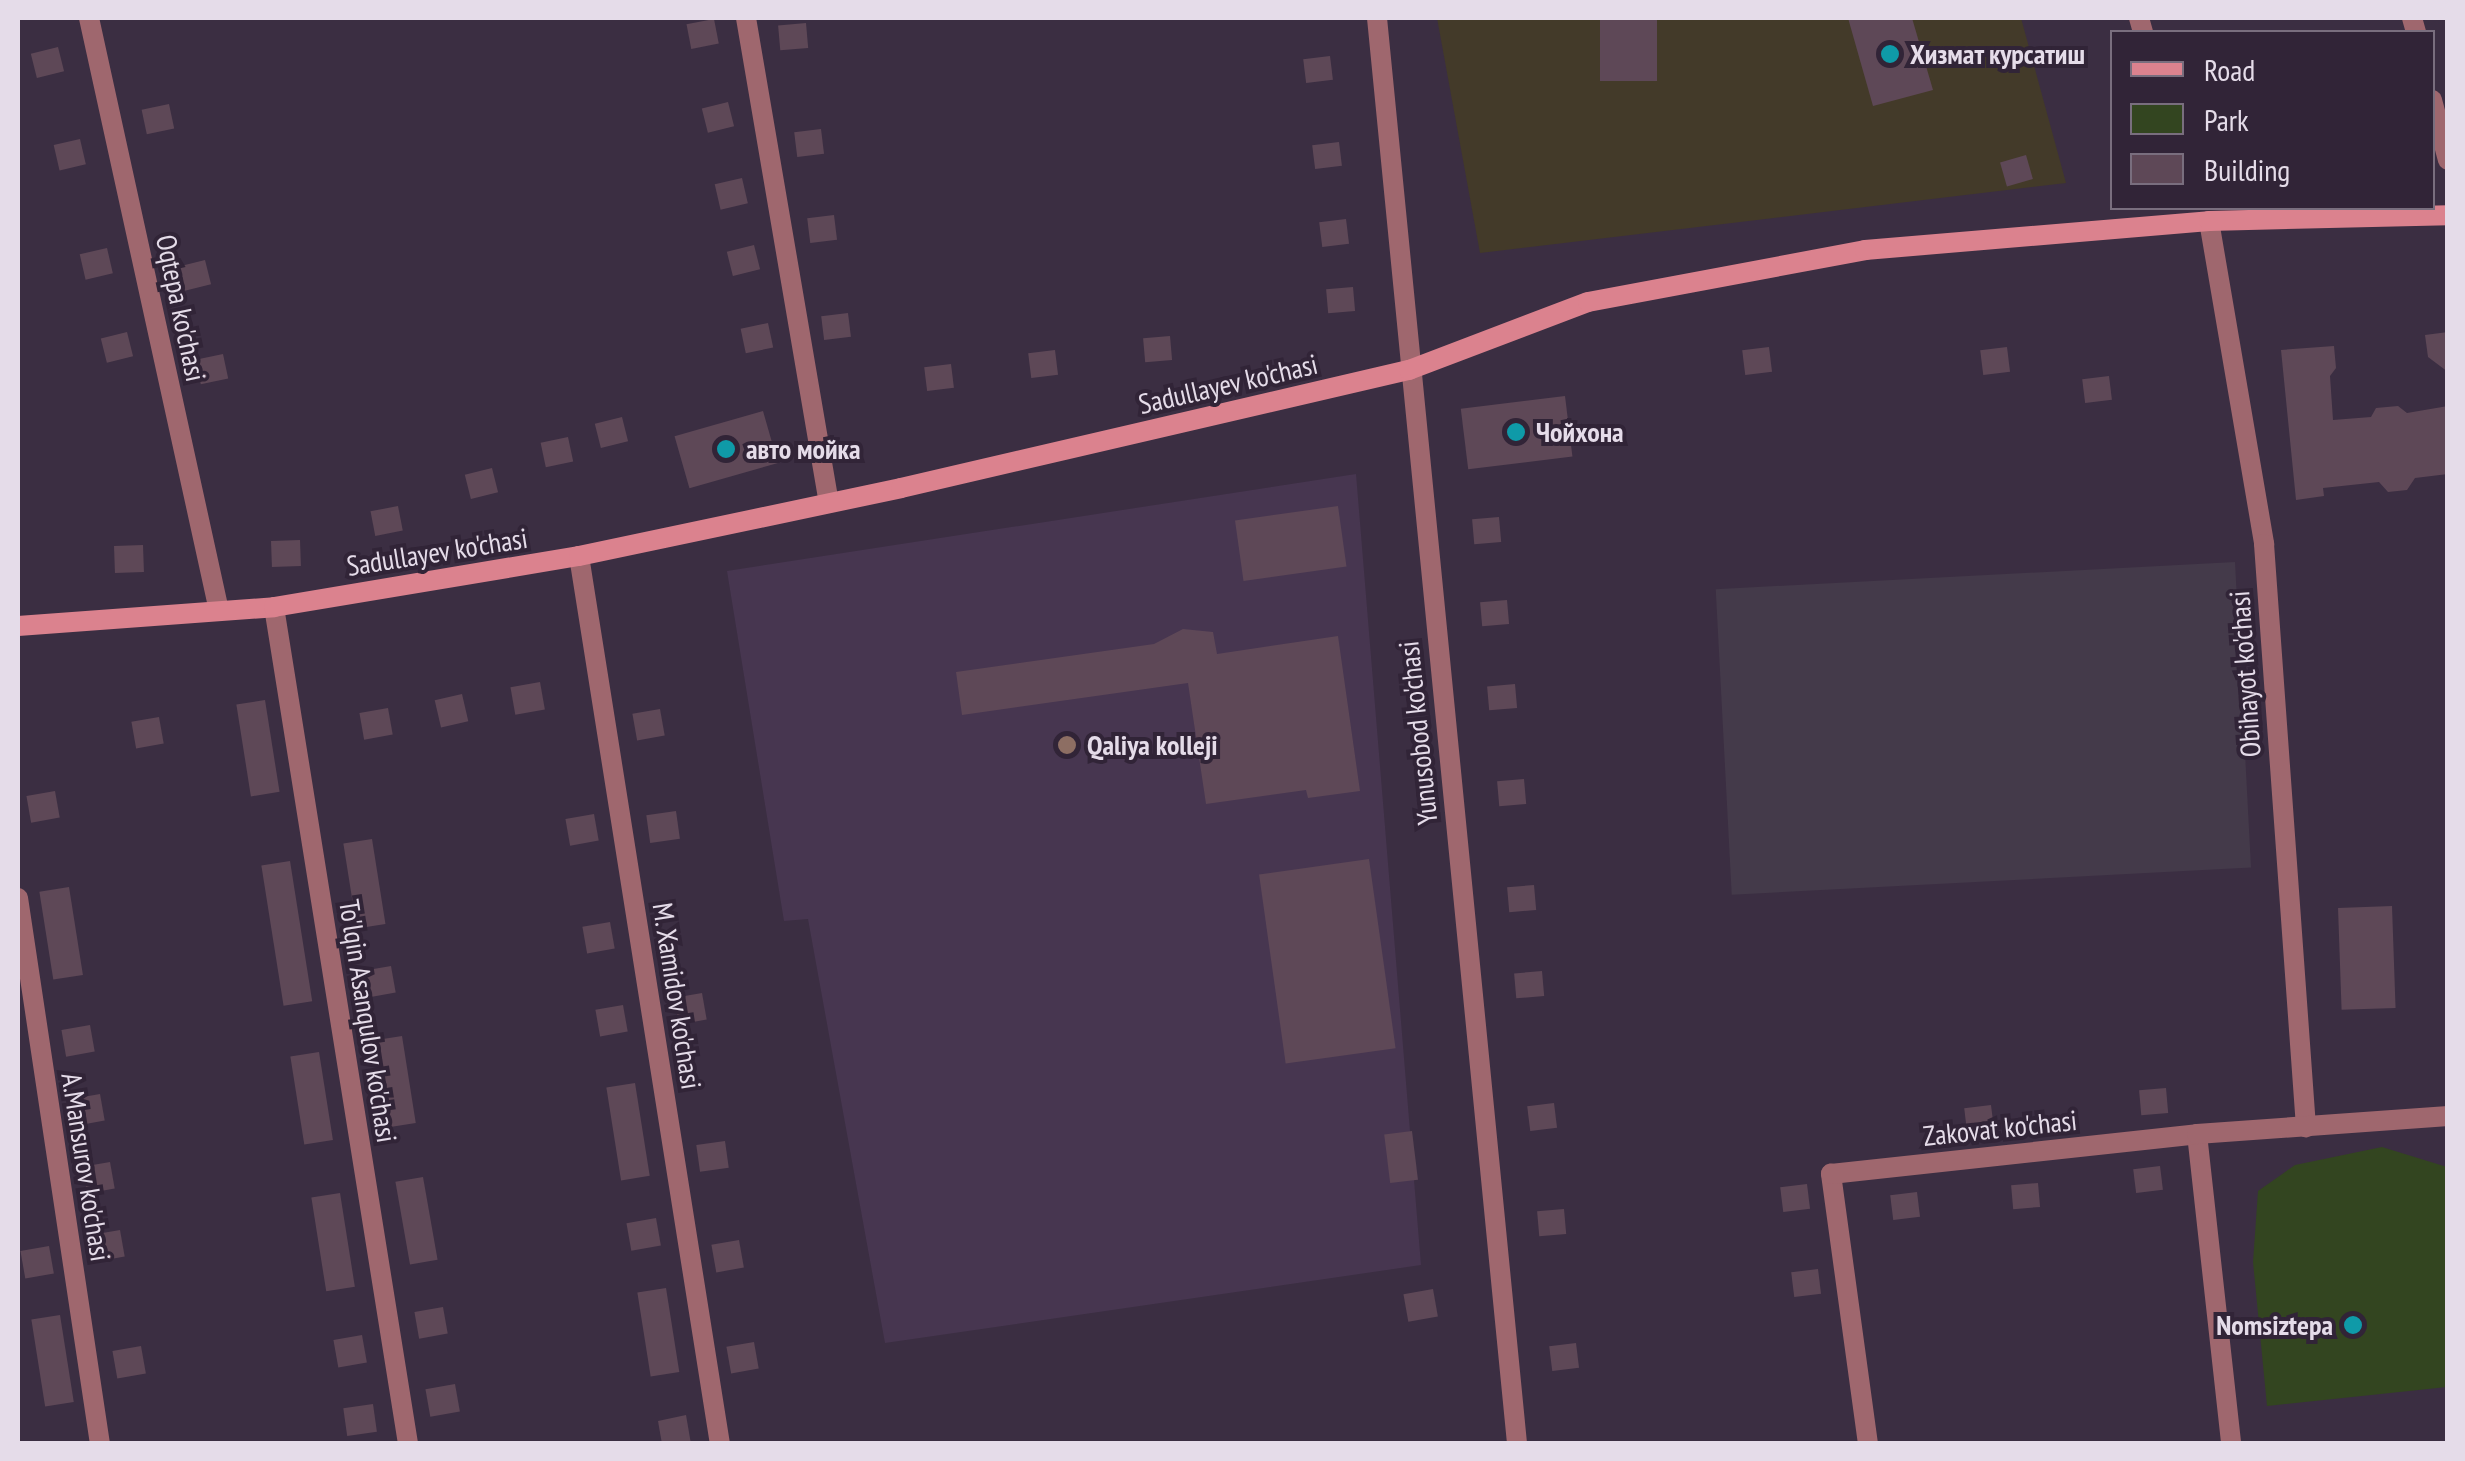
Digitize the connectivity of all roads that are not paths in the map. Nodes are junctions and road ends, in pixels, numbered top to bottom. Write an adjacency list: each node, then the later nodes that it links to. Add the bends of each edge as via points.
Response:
1 (90, 18): 12 (street, Oqtepa ko'chasi)
2 (746, 18): 9 (street)
3 (1377, 18): 8 (street, Yunusobod ko'chasi)
4 (2435, 111): 5 (street)
5 (2448, 160)
6 (2448, 215): 7 (main road, Sadullayev ko'chasi)
7 (2197, 217): 8 (main road, Sadullayev ko'chasi, via 1865,250 1661,286 1588,302); 16 (street, Obihayot ko'chasi, via 2264,544)
8 (1409, 370): 9 (main road, Sadullayev ko'chasi); 21 (street, Yunusobod ko'chasi)
9 (829, 502): 10 (main road, Sadullayev ko'chasi)
10 (579, 556): 11 (main road, Sadullayev ko'chasi); 20 (street, M. Xamidov ko'chasi)
11 (274, 607): 12 (main road, Sadullayev ko'chasi); 19 (street, To'lqin Asanqulov ko'chasi)
12 (220, 611): 13 (main road, Sadullayev ko'chasi)
13 (18, 626)
14 (18, 898): 18 (street, A.Mansurov ko'chasi)
15 (2448, 1116): 16 (street, Zakovat ko'chasi)
16 (2306, 1127): 17 (street, Zakovat ko'chasi)
17 (2197, 1134): 22 (street, Zakovat ko'chasi, via 1831,1174); 23 (street)
18 (100, 1444)
19 (408, 1444)
20 (720, 1444)
21 (1516, 1444)
22 (1868, 1444)
23 (2231, 1444)

